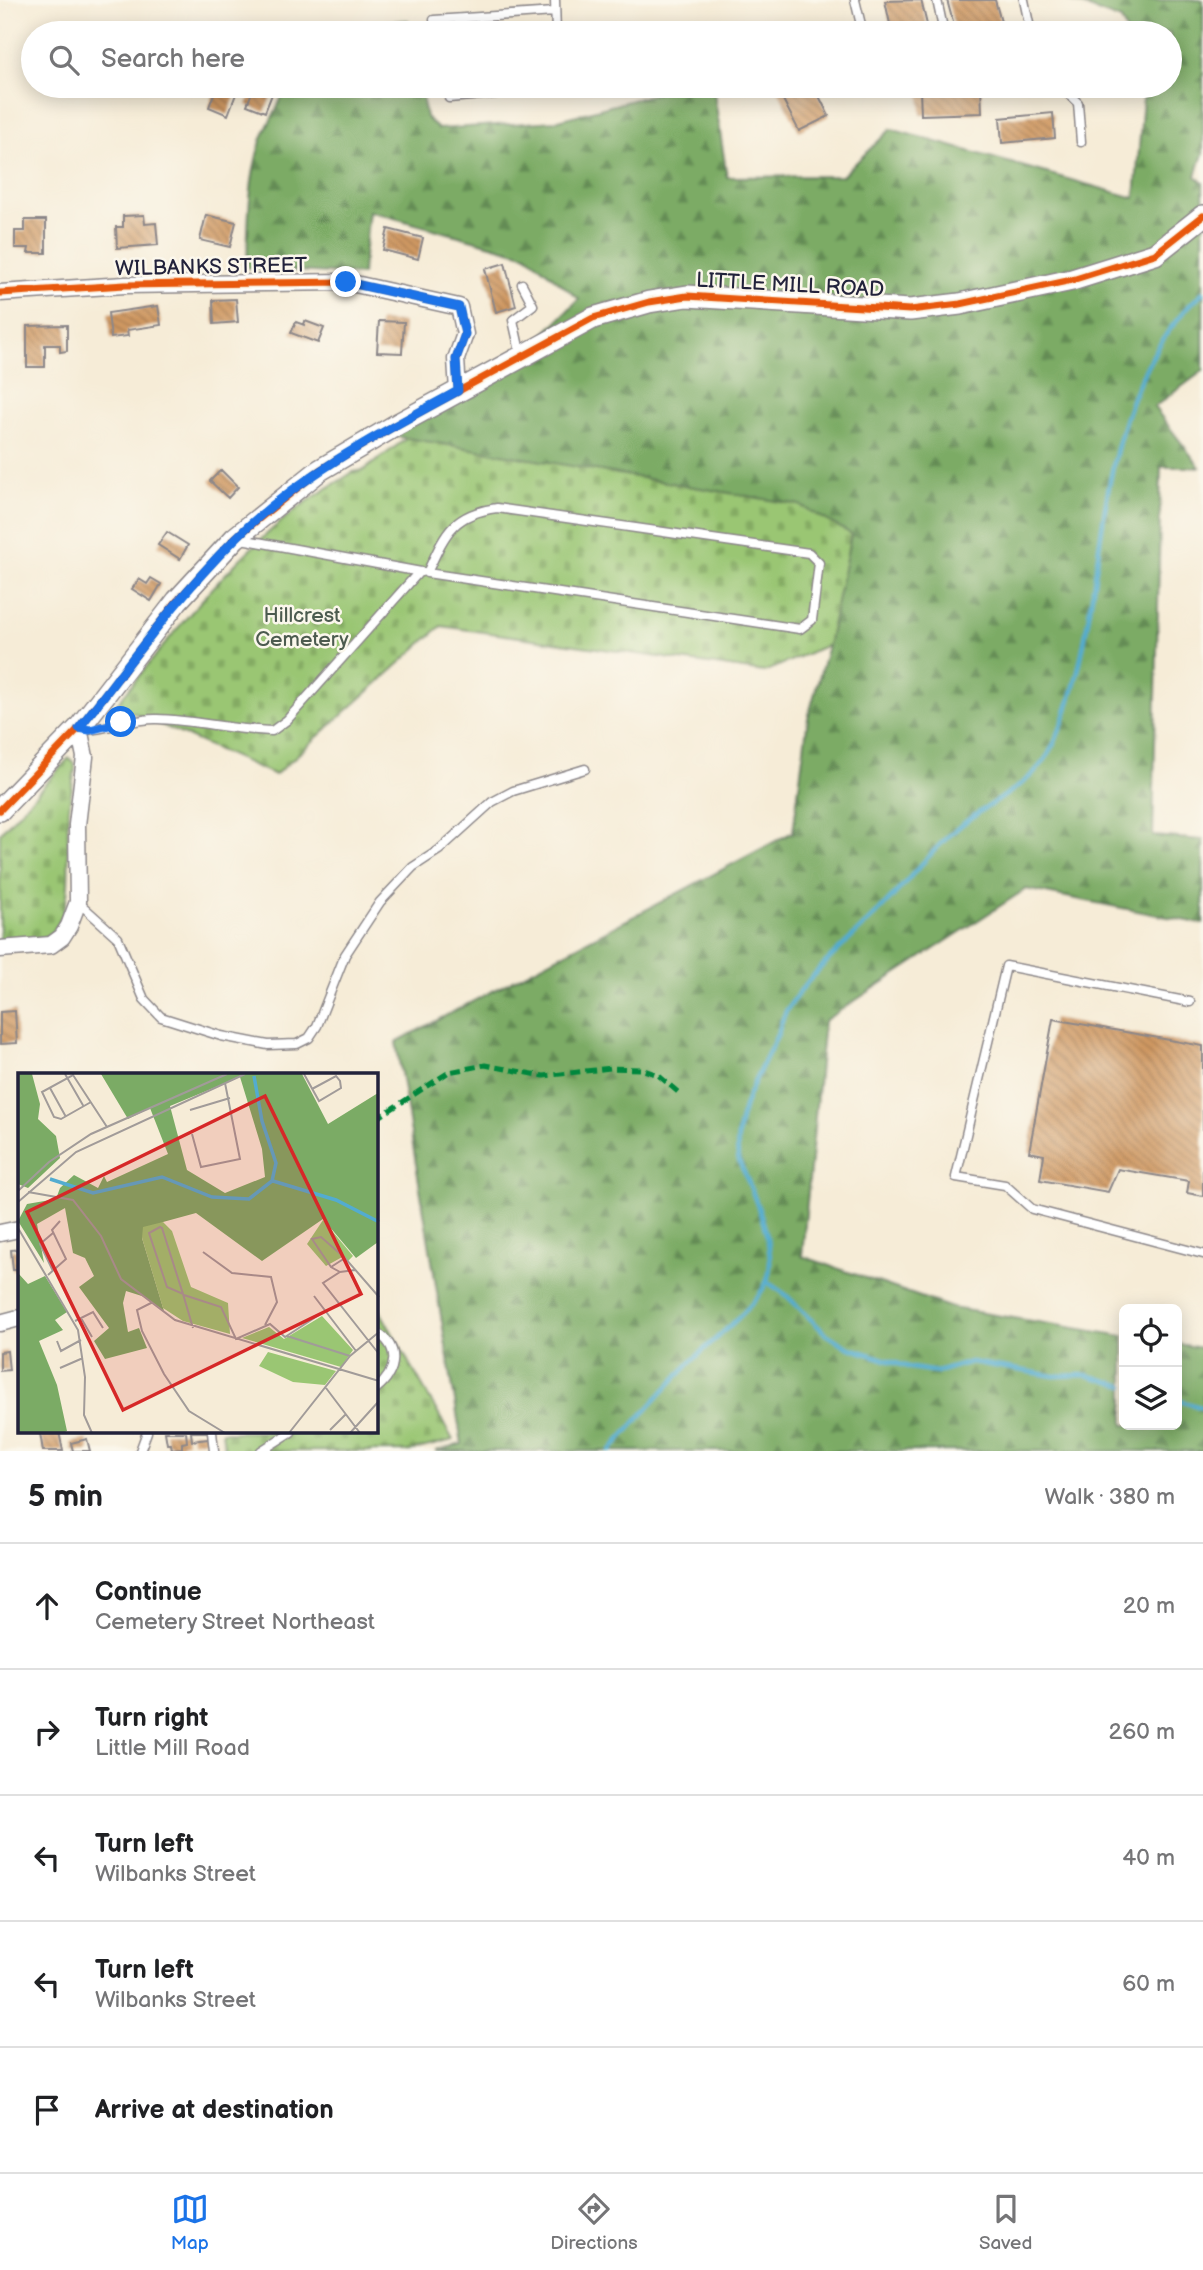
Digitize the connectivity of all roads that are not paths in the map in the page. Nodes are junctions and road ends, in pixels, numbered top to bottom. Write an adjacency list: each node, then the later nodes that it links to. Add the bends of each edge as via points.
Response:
1 (555, 0): 5 (lane)
2 (855, 0): 8 (lane)
3 (937, 0): 9 (lane)
4 (1024, 0): 10 (lane)
5 (555, 12): 6 (lane); 7 (lane)
6 (434, 20)
7 (555, 21)
8 (860, 21)
9 (941, 21)
10 (1028, 21)
11 (1073, 98): 12 (lane, via 1078,103)
12 (1080, 142)
13 (1203, 216): 16 (street, LITTLE MILL ROAD, via 1155,254 1083,277 960,304 897,309 687,296 593,318)
14 (522, 284): 16 (lane, via 533,305 513,320)
15 (0, 293): 17 (street, WILBANKS STREET, via 125,285 346,282 459,307 465,334 456,359)
16 (521, 356): 17 (street, LITTLE MILL ROAD)
17 (458, 391): 18 (street, LITTLE MILL ROAD, via 320,470)
18 (235, 538): 19 (lane); 20 (street, LITTLE MILL ROAD, via 177,601)
19 (423, 572): 19 (lane, via 800,629 812,620 818,563 809,553 497,509 473,511 457,523); 20 (lane, via 288,720 272,731 157,719)
20 (79, 728): 22 (street, LITTLE MILL ROAD); 23 (street, via 85,757 76,825)
21 (586, 769): 23 (lane, via 492,802 398,881 345,955 317,1027 298,1045 256,1043 161,1017 144,999 118,938)
22 (0, 810)
23 (78, 902): 24 (street, via 69,926 51,945)
24 (0, 949)
25 (1190, 1002): 28 (lane, via 1006,966 956,1177 1005,1185 1032,1209)
26 (18, 1229): 27 (street)
27 (0, 1232)
28 (1203, 1254)
29 (18, 1318): 30 (street)
30 (0, 1323)
31 (378, 1333): 32 (lane, via 388,1339 394,1357 388,1379)
32 (378, 1387)
33 (146, 1434): 35 (lane)
34 (288, 1434): 36 (lane)
35 (140, 1451)
36 (261, 1451)

